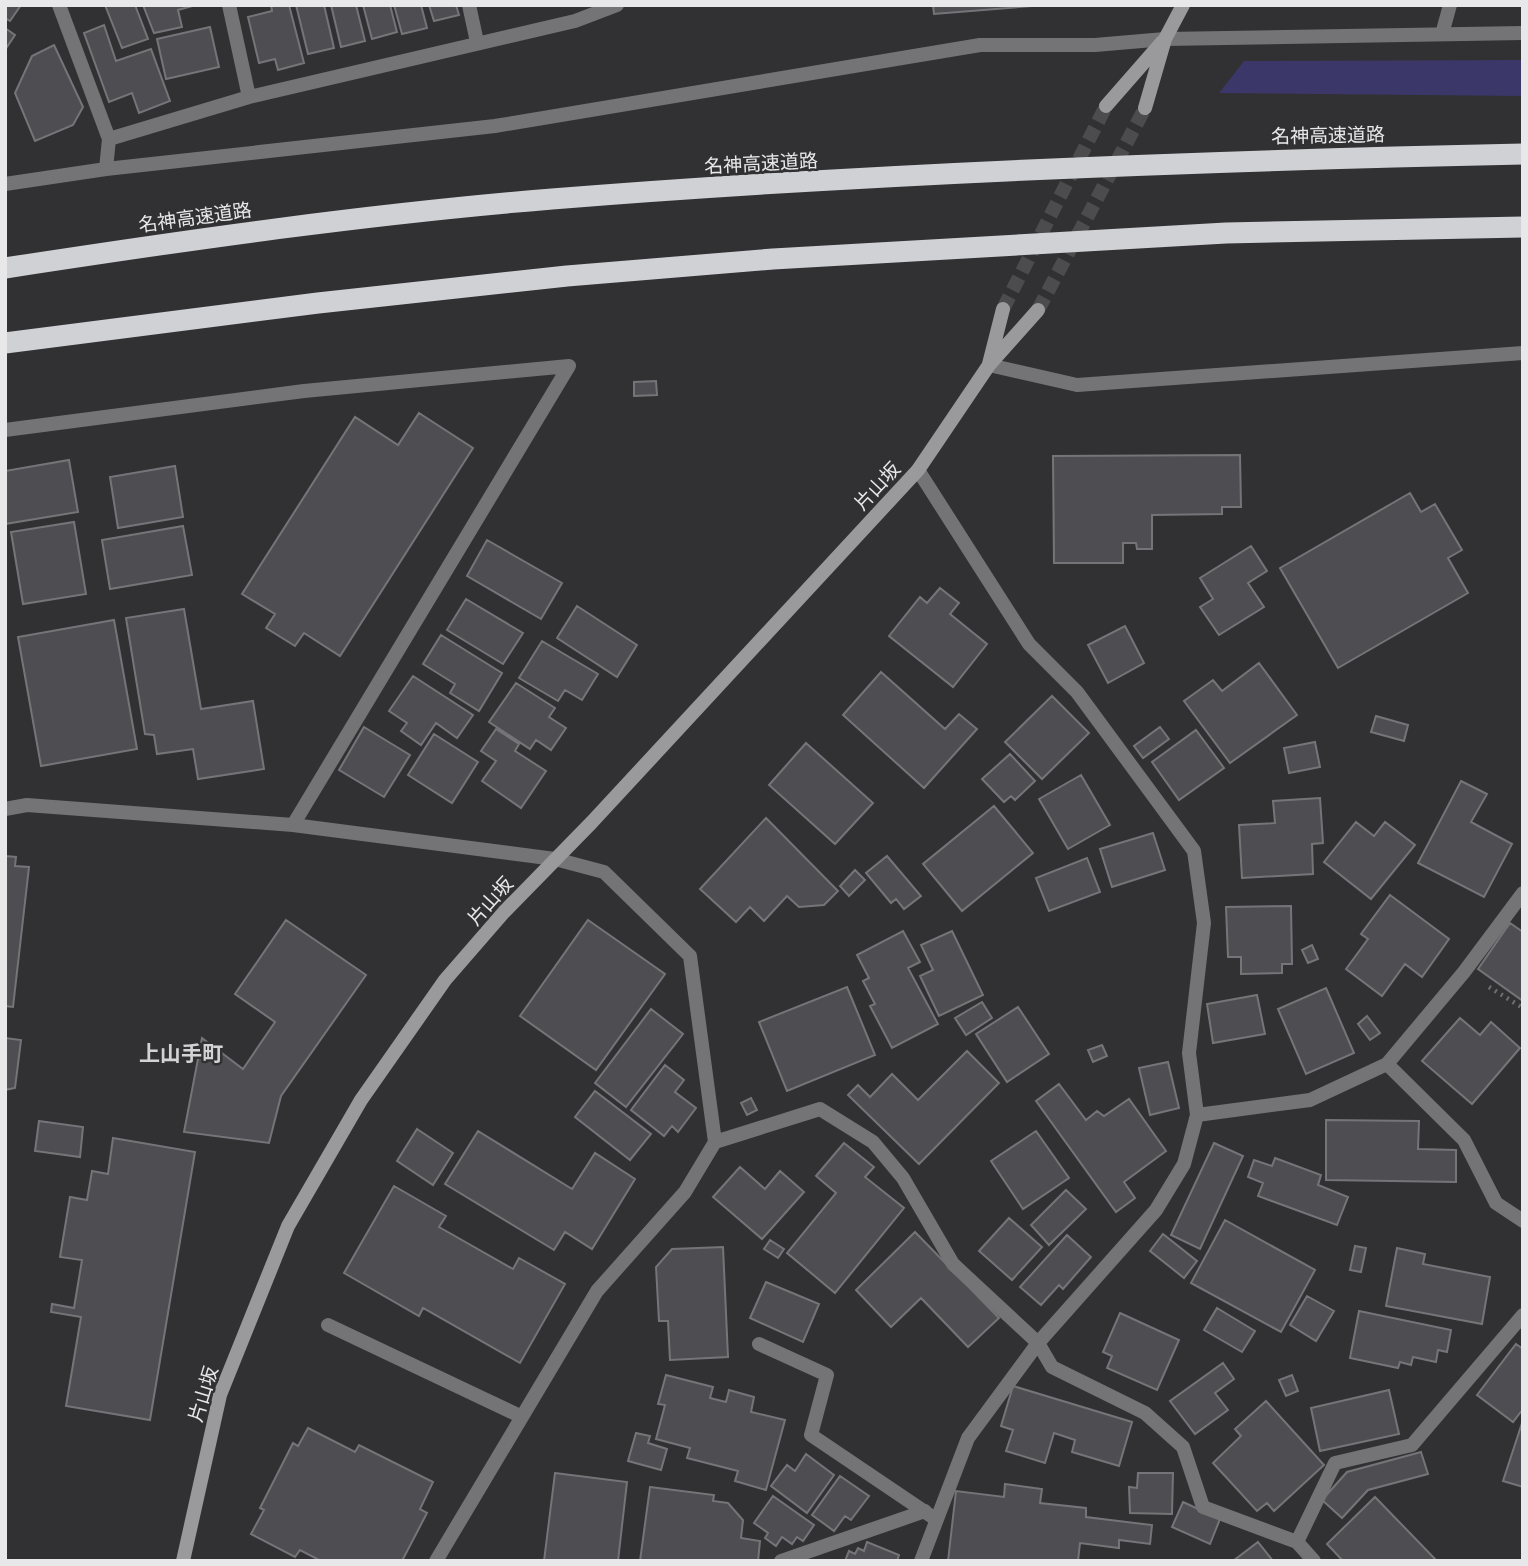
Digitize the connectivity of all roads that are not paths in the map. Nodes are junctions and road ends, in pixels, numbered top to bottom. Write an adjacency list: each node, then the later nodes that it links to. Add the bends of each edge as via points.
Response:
1 (60, 5): 14 (street)
2 (229, 5): 11 (street)
3 (469, 5): 10 (street)
4 (617, 5): 10 (street, via 575,21)
5 (1182, 5): 9 (street)
6 (1450, 5): 8 (street)
7 (1523, 33): 8 (street)
8 (1442, 34): 9 (street)
9 (1165, 39): 12 (street); 13 (street); 16 (street, via 1095,45 980,45 495,126)
10 (477, 42): 11 (street)
11 (249, 97): 14 (street)
12 (1106, 106)
13 (1144, 108)
14 (109, 139): 16 (street)
15 (1523, 154): 19 (highway, 名神高速道路, via 1225,160 550,199 222,235)
16 (106, 169): 17 (street)
17 (5, 184)
18 (1523, 227): 22 (highway, via 1226,233 773,258 374,297)
19 (5, 268)
20 (1003, 309): 24 (street, 片山坂)
21 (1038, 310): 24 (street, 片山坂)
22 (5, 343)
23 (1523, 353): 24 (street, via 1077,385)
24 (989, 365): 26 (street, 片山坂)
25 (5, 430): 28 (street, via 304,391 569,366)
26 (918, 470): 29 (street, 片山坂); 32 (street, via 1029,644 1077,692 1194,851 1204,923 1189,1053)
27 (5, 809): 28 (street, via 27,805)
28 (293, 825): 29 (street)
29 (555, 859): 33 (street, via 604,872 690,957); 42 (street, 片山坂, via 445,981 361,1100 288,1226 220,1395)
30 (1523, 893): 31 (street)
31 (1387, 1065): 32 (street, via 1310,1100); 34 (street, via 1464,1140 1496,1203)
32 (1197, 1115): 37 (street, via 1184,1164 1156,1210)
33 (715, 1142): 37 (street, via 820,1109 873,1142 903,1178 953,1264); 39 (street, via 685,1192 597,1291)
34 (1523, 1221)
35 (1523, 1315): 41 (street, via 1412,1445 1335,1464)
36 (328, 1325): 39 (street)
37 (1038, 1343): 40 (street, via 968,1438); 41 (street, via 1052,1367 1145,1413 1183,1447 1203,1507)
38 (759, 1344): 40 (street, via 827,1375 811,1435)
39 (520, 1416): 43 (street)
40 (930, 1515): 44 (street); 45 (street)
41 (1297, 1542): 46 (street)
42 (183, 1561)
43 (436, 1561)
44 (780, 1561)
45 (920, 1561)
46 (1314, 1561)

